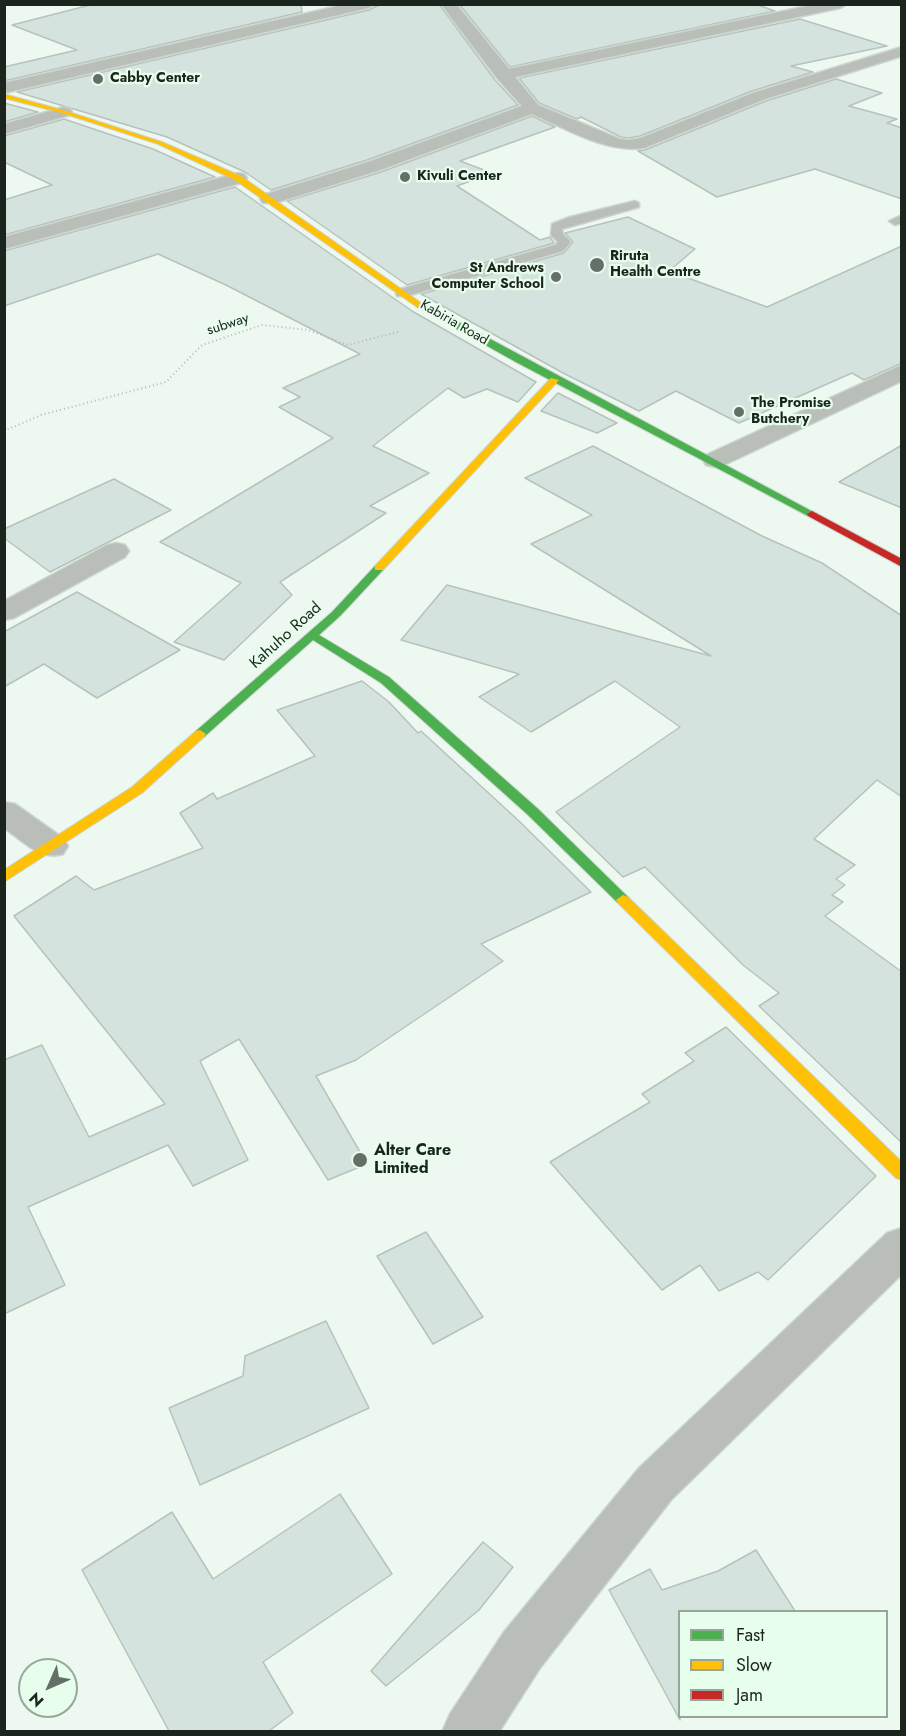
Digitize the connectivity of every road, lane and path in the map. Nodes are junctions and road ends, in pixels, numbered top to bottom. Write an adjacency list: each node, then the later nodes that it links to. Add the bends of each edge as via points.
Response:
1 (368, 4): 6 (street)
2 (448, 4): 5 (street)
3 (840, 4): 5 (street)
4 (902, 51): 8 (street, via 759,96 629,146)
5 (503, 75): 8 (street)
6 (4, 88)
7 (4, 96): 9 (main road, Kabiria Road)
8 (532, 108): 12 (street, via 374,166)
9 (64, 112): 10 (street); 11 (main road, Kabiria Road, via 160,143)
10 (4, 129)
11 (238, 178): 12 (main road, Kabiria Road); 14 (street)
12 (269, 199): 15 (main road, Kabiria Road)
13 (635, 205): 15 (lane, via 556,227 557,235 565,242 559,248)
14 (4, 243)
15 (402, 293): 16 (main road, Kabiria Road)
16 (437, 314): 18 (main road, Kabiria Road); 19 (path, subway, via 391,335 348,345 308,330 262,325 202,345 166,382 41,415)
17 (902, 372): 20 (street)
18 (554, 380): 20 (main road, Kabiria Road); 24 (main road, Kahuho Road, via 336,615)
19 (4, 430)
20 (715, 460): 22 (main road, Kabiria Road)
21 (116, 551): 23 (street)
22 (902, 564)
23 (4, 612)
24 (312, 635): 26 (main road, Kahuho Road, via 137,790); 28 (main road, via 385,680 532,811)
25 (4, 812): 26 (street)
26 (52, 846): 27 (main road, Kahuho Road)
27 (4, 877)
28 (902, 1173)
29 (902, 1246): 30 (street, via 655,1484 522,1650)
30 (468, 1731)

